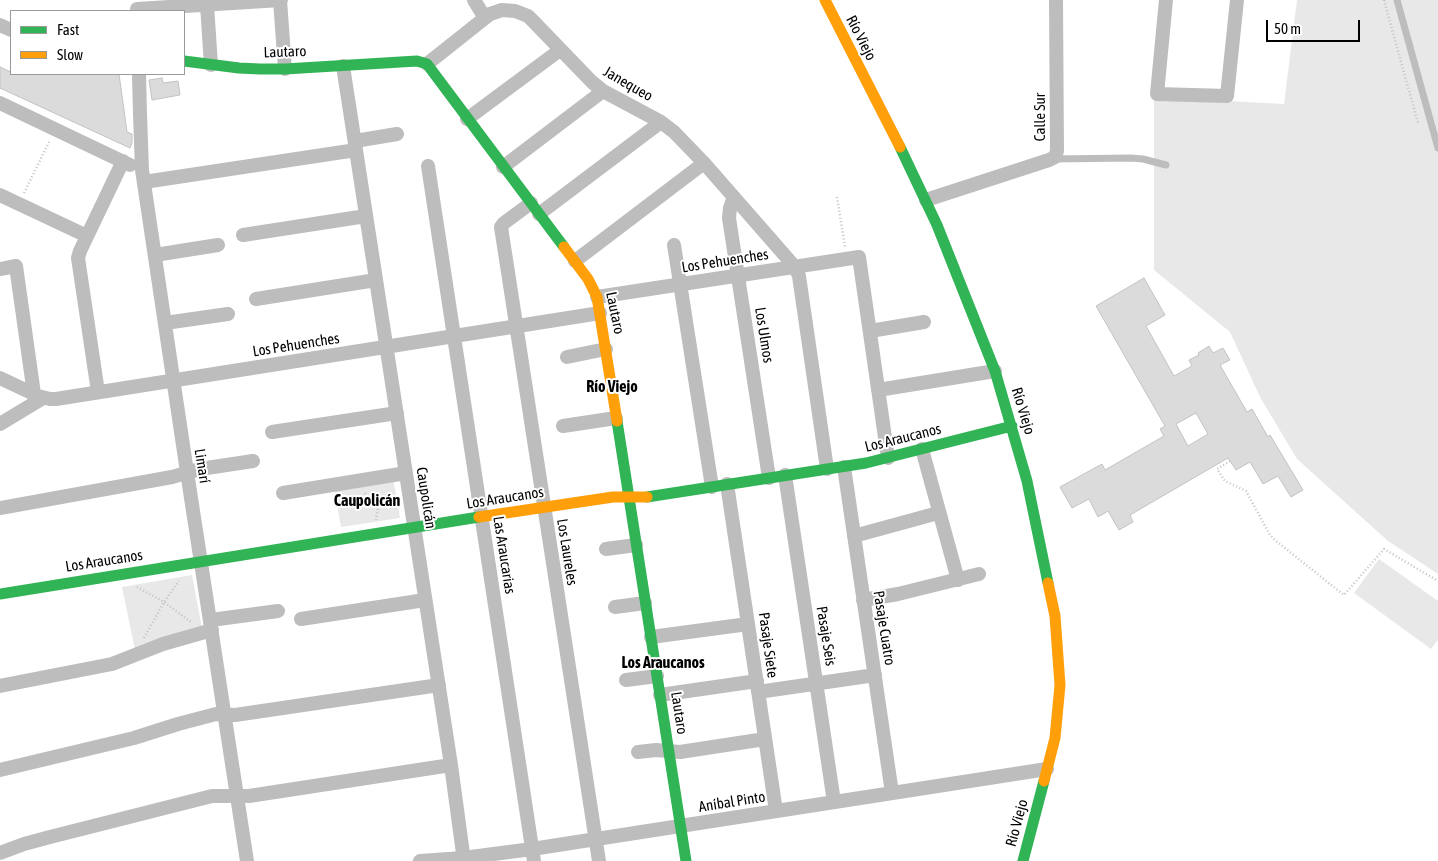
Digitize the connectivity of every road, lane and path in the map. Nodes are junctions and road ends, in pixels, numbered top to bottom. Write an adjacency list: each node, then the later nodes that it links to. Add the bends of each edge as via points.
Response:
1 (280, 0): 9 (street); 17 (street)
2 (474, 0): 11 (street)
3 (825, 0): 38 (street, Río Viejo)
4 (1056, 0): 28 (street, Calle Sur, via 1057,151)
5 (1166, 0): 6 (street, via 1157,94 1227,96)
6 (1237, 0)
7 (1384, 0): 23 (path)
8 (1397, 0): 27 (lane)
9 (212, 3): 10 (street); 15 (street)
10 (137, 7)
11 (485, 18): 12 (street, Janequeo, via 502,10 522,13); 14 (street, Janequeo)
12 (560, 50): 19 (street, Janequeo); 21 (street)
13 (185, 62): 15 (street, Lautaro)
14 (427, 64): 16 (street, Lautaro, via 417,61); 21 (street, Lautaro)
15 (211, 65): 17 (street, Lautaro)
16 (343, 66): 17 (street, Lautaro); 26 (street, Caupolicán)
17 (286, 69)
18 (140, 75): 34 (street, Limarí)
19 (604, 91): 22 (street, Janequeo); 33 (street)
20 (0, 103): 24 (street)
21 (468, 120): 33 (street, Lautaro)
22 (661, 122): 30 (street, Janequeo); 40 (street)
23 (1418, 123)
24 (55, 129): 29 (street); 39 (path)
25 (397, 134): 26 (street)
26 (355, 146): 34 (street); 41 (street, Caupolicán)
27 (1438, 148)
28 (1052, 159): 31 (lane, via 1131,158); 38 (street, Calle Sur)
29 (123, 161): 34 (street); 43 (street)
30 (704, 163): 36 (street, Janequeo); 48 (street)
31 (1166, 165)
32 (428, 166): 62 (street, Las Araucarias)
33 (504, 167): 40 (street, Lautaro)
34 (143, 176): 46 (street, Limarí)
35 (0, 195): 39 (street)
36 (734, 197): 49 (street, Janequeo); 51 (street, Los Ulmos, via 729,214)
37 (837, 197): 47 (path)
38 (926, 200): 66 (street, Río Viejo)
39 (19, 204): 43 (street)
40 (535, 209): 48 (street, Lautaro); 60 (street, Los Laureles, via 504,223 501,228)
41 (366, 216): 42 (street); 52 (street, Caupolicán)
42 (243, 235)
43 (87, 236): 70 (street, via 80,251 79,264)
44 (218, 244): 46 (street)
45 (674, 245): 53 (street)
46 (155, 255): 59 (street, Limarí)
47 (853, 258): 49 (street, Los Pehuenches); 61 (street)
48 (575, 261): 54 (street, Lautaro)
49 (795, 267): 51 (street, Los Pehuenches); 83 (street, via 799,276)
50 (0, 270): 71 (street, via 16,266)
51 (738, 276): 53 (street, Los Pehuenches); 87 (street, Los Ulmos)
52 (376, 280): 55 (street); 63 (street, Caupolicán)
53 (680, 284): 54 (street, Los Pehuenches); 90 (street)
54 (597, 297): 56 (street, Lautaro)
55 (256, 299)
56 (600, 313): 60 (street, Los Pehuenches); 64 (street, Lautaro)
57 (228, 314): 59 (street)
58 (924, 322): 61 (street)
59 (165, 323): 68 (street, Limarí)
60 (516, 326): 62 (street, Los Pehuenches); 95 (street, Los Laureles)
61 (870, 331): 69 (street)
62 (454, 336): 63 (street, Los Pehuenches); 98 (street, Las Araucarias)
63 (386, 347): 68 (street, Los Pehuenches); 72 (street, Caupolicán)
64 (606, 349): 65 (street); 73 (street, Lautaro)
65 (566, 357)
66 (995, 371): 69 (street); 76 (street, Río Viejo)
67 (0, 378): 71 (street, Los Pehuenches)
68 (173, 380): 70 (street, Los Pehuenches); 84 (street, Limarí)
69 (878, 390): 79 (street)
70 (98, 392): 71 (street, Los Pehuenches, via 56,399)
71 (39, 396): 74 (street)
72 (396, 413): 77 (street); 85 (street, Caupolicán)
73 (616, 418): 75 (street); 92 (street, Lautaro)
74 (0, 424)
75 (563, 426)
76 (1012, 426): 78 (street, Los Araucanos); 134 (street, Río Viejo, via 1055,616 1060,685 1055,738)
77 (272, 432)
78 (922, 449): 79 (street, Los Araucanos); 97 (street)
79 (888, 458): 82 (street, Los Araucanos)
80 (253, 460): 84 (street)
81 (1230, 461): 108 (path, via 1217,468 1225,481 1246,492 1270,535 1344,595 1384,549)
82 (844, 467): 83 (street, Los Araucanos); 101 (street, Pasaje Cuatro)
83 (827, 469): 86 (street, Los Araucanos)
84 (187, 472): 96 (street); 104 (street, Limarí)
85 (406, 473): 88 (street); 93 (street, Caupolicán)
86 (785, 475): 87 (street, Los Araucanos); 124 (street, Pasaje Seis)
87 (770, 478): 89 (street, Los Araucanos)
88 (356, 481): 91 (street); 94 (path)
89 (727, 484): 90 (street, Los Araucanos); 117 (street, Pasaje Siete)
90 (712, 487): 92 (street, Los Araucanos)
91 (283, 493)
92 (629, 497): 95 (street, Los Araucanos); 102 (street, Lautaro)
93 (410, 501): 94 (path); 99 (street, Caupolicán)
94 (378, 507): 100 (path)
95 (544, 507): 98 (street, Los Araucanos); 141 (street, Los Laureles)
96 (0, 508)
97 (938, 513): 101 (street); 107 (street)
98 (482, 516): 99 (street, Los Araucanos); 143 (street, Las Araucarias)
99 (415, 527): 100 (street, Los Araucanos); 110 (street, Caupolicán)
100 (374, 534): 104 (street, Los Araucanos)
101 (854, 536): 111 (street, Pasaje Cuatro)
102 (636, 545): 103 (street); 113 (street, Lautaro)
103 (606, 549)
104 (198, 561): 106 (street, Los Araucanos); 112 (path); 118 (street, Limarí)
105 (979, 574): 107 (street)
106 (113, 575): 109 (street, Los Araucanos); 112 (path)
107 (958, 580): 111 (street)
108 (1438, 581)
109 (0, 594)
110 (425, 600): 116 (street); 125 (street, Caupolicán)
111 (863, 600): 121 (street, Pasaje Cuatro)
112 (164, 602): 118 (path); 120 (path)
113 (646, 603): 114 (street); 119 (street, Lautaro)
114 (615, 607)
115 (278, 611): 118 (street)
116 (301, 619)
117 (748, 624): 119 (street); 127 (street, Pasaje Siete)
118 (209, 628): 120 (street); 129 (street, Limarí)
119 (651, 637): 122 (street, Lautaro)
120 (134, 657): 126 (street)
121 (875, 675): 124 (street); 136 (street, Pasaje Cuatro)
122 (657, 676): 123 (street); 128 (street, Lautaro)
123 (626, 680)
124 (817, 684): 127 (street); 138 (street, Pasaje Seis)
125 (439, 685): 129 (street); 133 (street, Caupolicán)
126 (0, 686)
127 (758, 686): 128 (street); 130 (street, Pasaje Siete)
128 (660, 695): 131 (street, Lautaro)
129 (225, 714): 135 (street, via 194,719 134,738); 137 (street, Limarí)
130 (766, 739): 131 (street); 139 (street, Pasaje Siete)
131 (669, 751): 132 (street); 140 (street, Lautaro)
132 (638, 752)
133 (451, 765): 137 (street); 144 (street, Caupolicán)
134 (1047, 769): 136 (street, Aníbal Pinto); 149 (street, Río Viejo)
135 (0, 770)
136 (892, 793): 138 (street, Aníbal Pinto)
137 (238, 796): 142 (street, via 212,796 42,839); 145 (street, Limarí)
138 (834, 802): 139 (street, Aníbal Pinto)
139 (776, 811): 140 (street, Aníbal Pinto)
140 (680, 826): 141 (street, Aníbal Pinto); 148 (street, Lautaro)
141 (596, 839): 143 (street, Aníbal Pinto); 147 (street, Los Laureles)
142 (0, 853)
143 (533, 855): 144 (street, Aníbal Pinto)
144 (463, 859): 146 (street, Aníbal Pinto)
145 (247, 861)
146 (420, 861)
147 (599, 861)
148 (686, 861)
149 (1023, 861)

